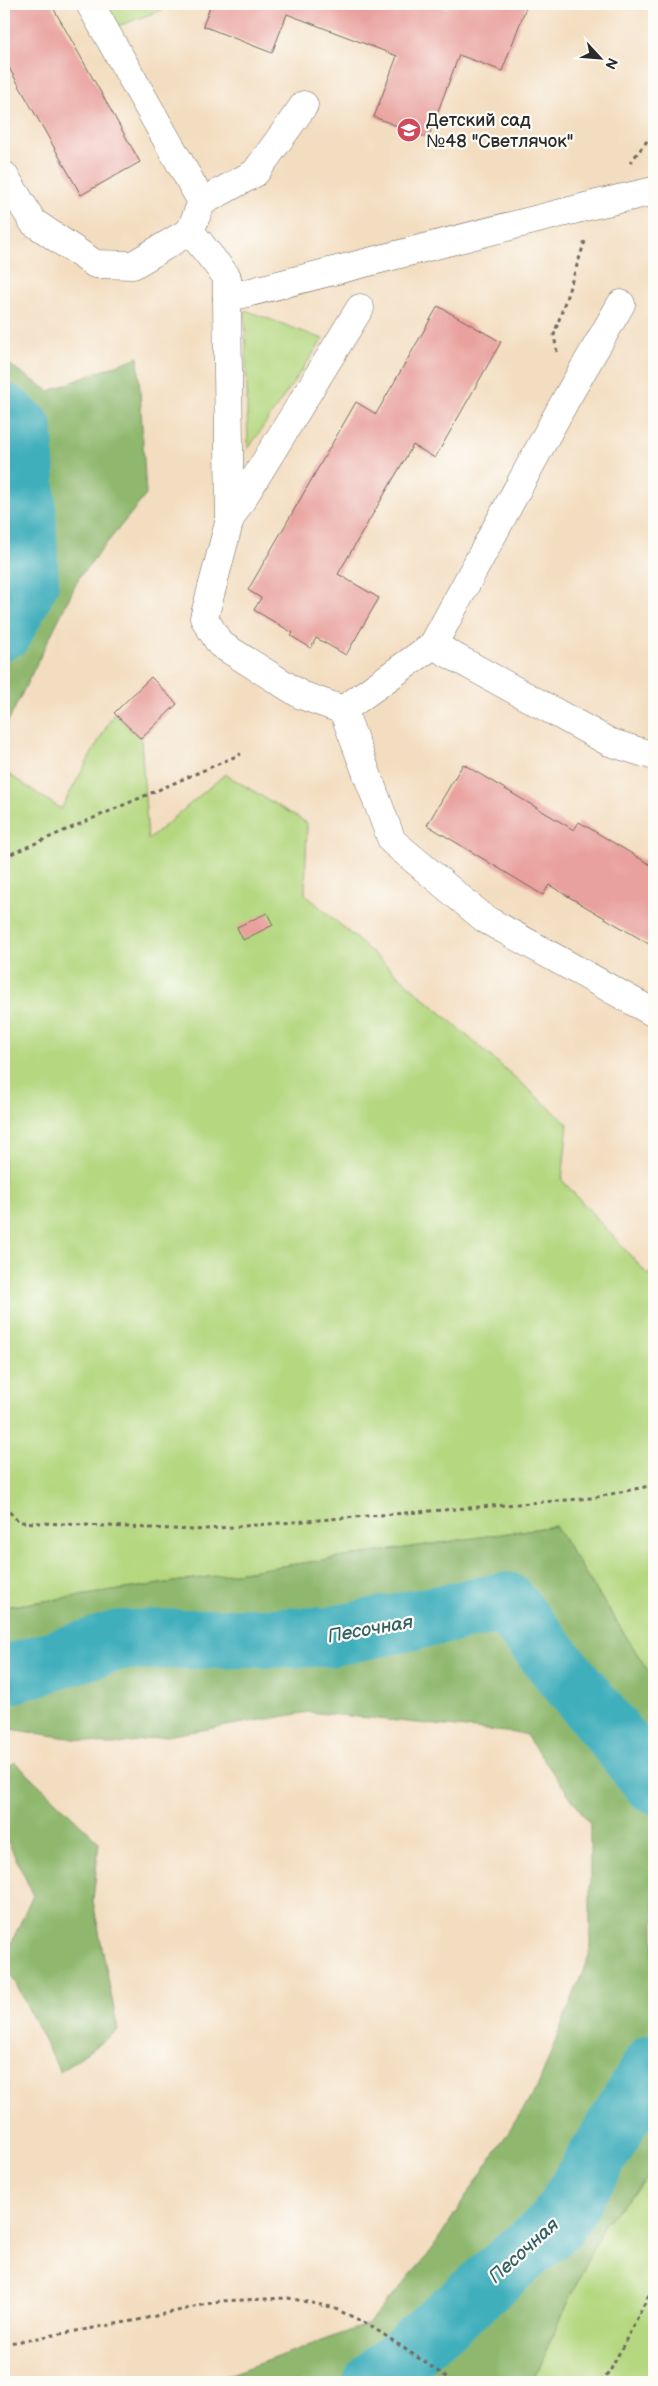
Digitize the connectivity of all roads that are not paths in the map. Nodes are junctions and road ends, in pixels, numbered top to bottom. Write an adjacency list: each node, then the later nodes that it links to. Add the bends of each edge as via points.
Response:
1 (90, 4): 5 (lane)
2 (304, 105): 5 (lane, via 255,173)
3 (4, 175): 6 (lane, via 33,222 96,264 133,265)
4 (654, 192): 7 (lane)
5 (202, 202): 6 (lane)
6 (190, 231): 7 (lane, via 227,277)
7 (227, 298): 10 (lane)
8 (621, 304): 11 (lane)
9 (360, 308): 10 (lane)
10 (230, 519): 12 (lane, via 204,618 220,644 301,695)
11 (433, 645): 12 (lane); 13 (lane, via 609,742)
12 (343, 710): 14 (lane, via 392,841 485,919)
13 (654, 756)
14 (654, 1013)

